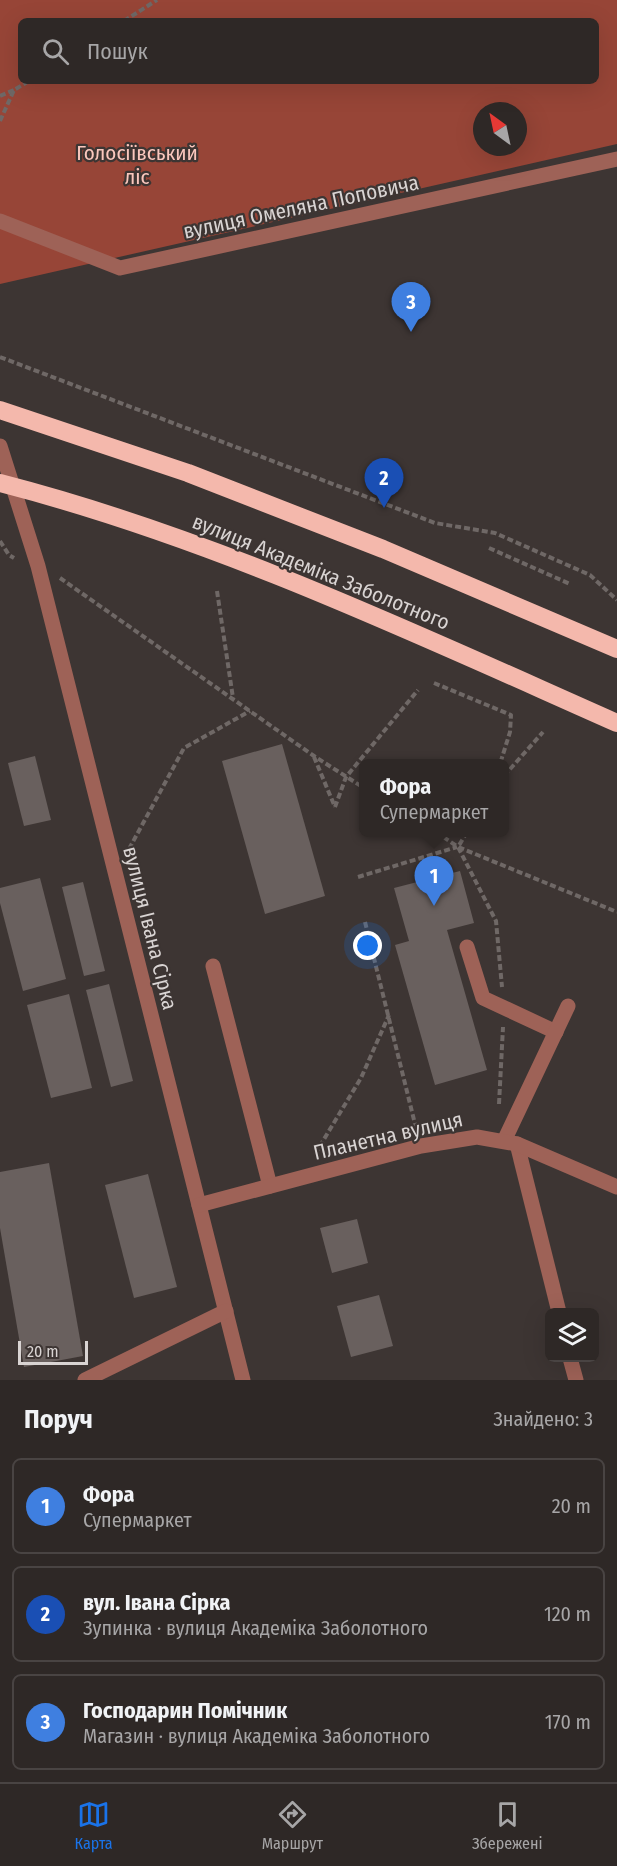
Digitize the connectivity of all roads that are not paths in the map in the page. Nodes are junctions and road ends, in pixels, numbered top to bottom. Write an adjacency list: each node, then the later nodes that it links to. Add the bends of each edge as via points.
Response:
1 (617, 159): 2 (street, вулиця Омеляна Поповича, via 120,268)
2 (0, 221)
3 (0, 410): 6 (highway, вулиця Академіка Заболотного, via 220,486 383,549)
4 (0, 446): 5 (street, вулиця Івана Сірка)
5 (6, 485): 7 (highway, вулиця Академіка Заболотного, via 192,543 363,610); 15 (street, вулиця Івана Сірка, via 38,567)
6 (617, 649)
7 (617, 723)
8 (467, 947): 11 (street, via 483,998)
9 (213, 966): 13 (street)
10 (568, 1006): 11 (street)
11 (556, 1032): 12 (street)
12 (510, 1142): 13 (street, Планетна вулиця, via 477,1137 421,1146); 14 (street, Планетна вулиця); 16 (street)
13 (270, 1186): 15 (street, Планетна вулиця)
14 (617, 1187)
15 (199, 1205): 17 (street, вулиця Івана Сірка)
16 (558, 1308)
17 (226, 1311): 19 (street); 20 (street, вулиця Івана Сірка)
18 (571, 1362): 21 (street)
19 (86, 1380)
20 (243, 1380)
21 (576, 1380)

